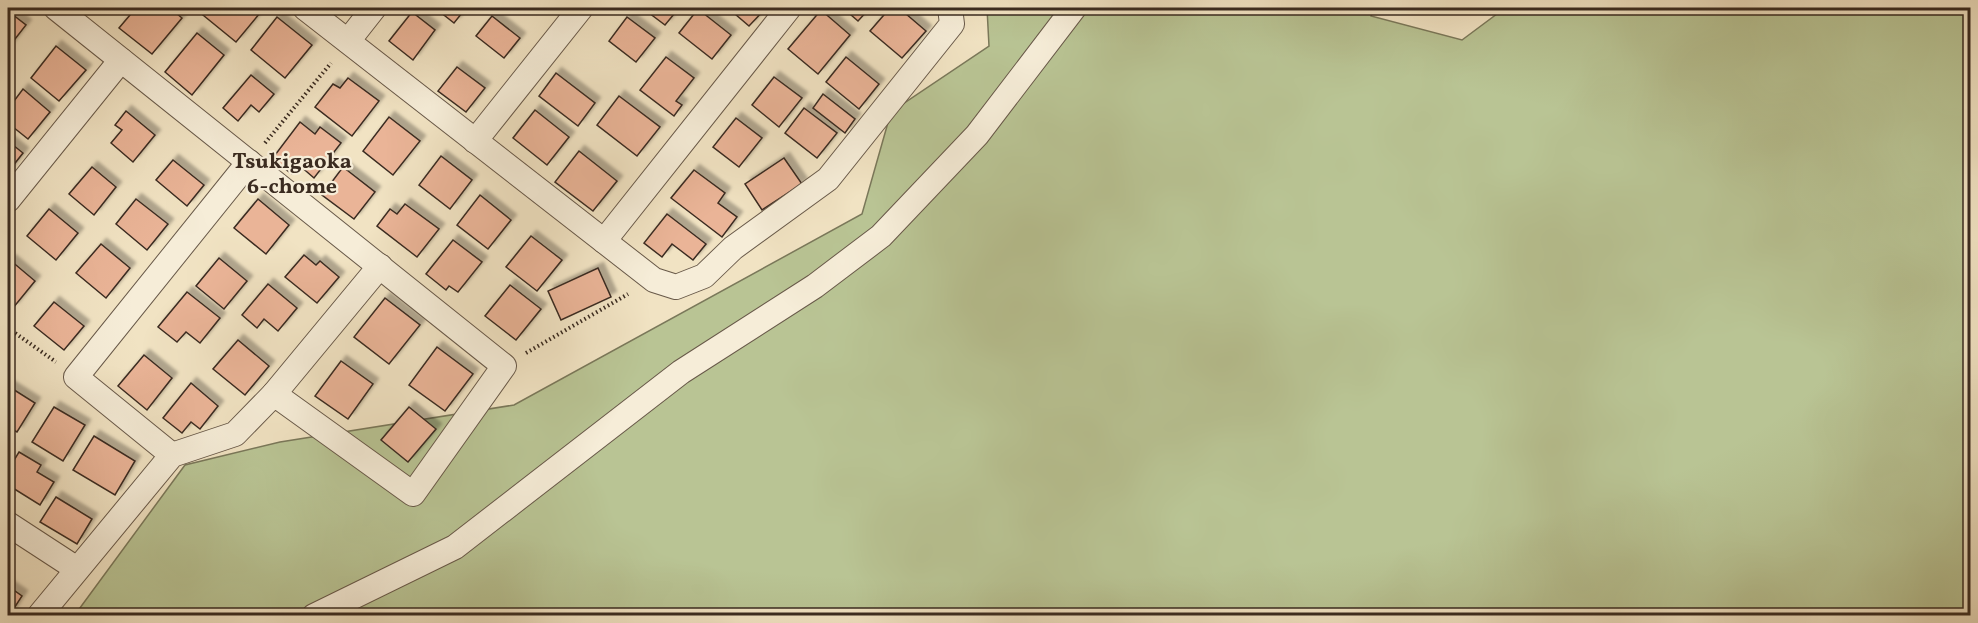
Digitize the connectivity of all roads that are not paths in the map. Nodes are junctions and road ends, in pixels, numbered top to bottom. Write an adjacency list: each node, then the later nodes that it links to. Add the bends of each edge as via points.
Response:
1 (56, 8): 9 (street)
2 (305, 8): 8 (street)
3 (374, 8): 8 (street)
4 (581, 8): 10 (street)
5 (789, 8): 13 (street)
6 (950, 8): 13 (street, via 952,24 828,179 733,248 704,276 676,287 654,280)
7 (1074, 8): 20 (street, via 977,135 881,236 815,286 681,372 455,547)
8 (348, 41): 10 (street)
9 (122, 60): 11 (street); 12 (street)
10 (475, 141): 13 (street)
11 (249, 162): 14 (street); 16 (street, via 76,376)
12 (8, 200)
13 (604, 241)
14 (380, 266): 15 (street); 15 (street, via 504,366 413,494)
15 (274, 394): 16 (street, via 235,434)
16 (172, 455): 18 (street)
17 (8, 524): 18 (street)
18 (77, 568): 19 (street)
19 (39, 615)
20 (314, 615)

